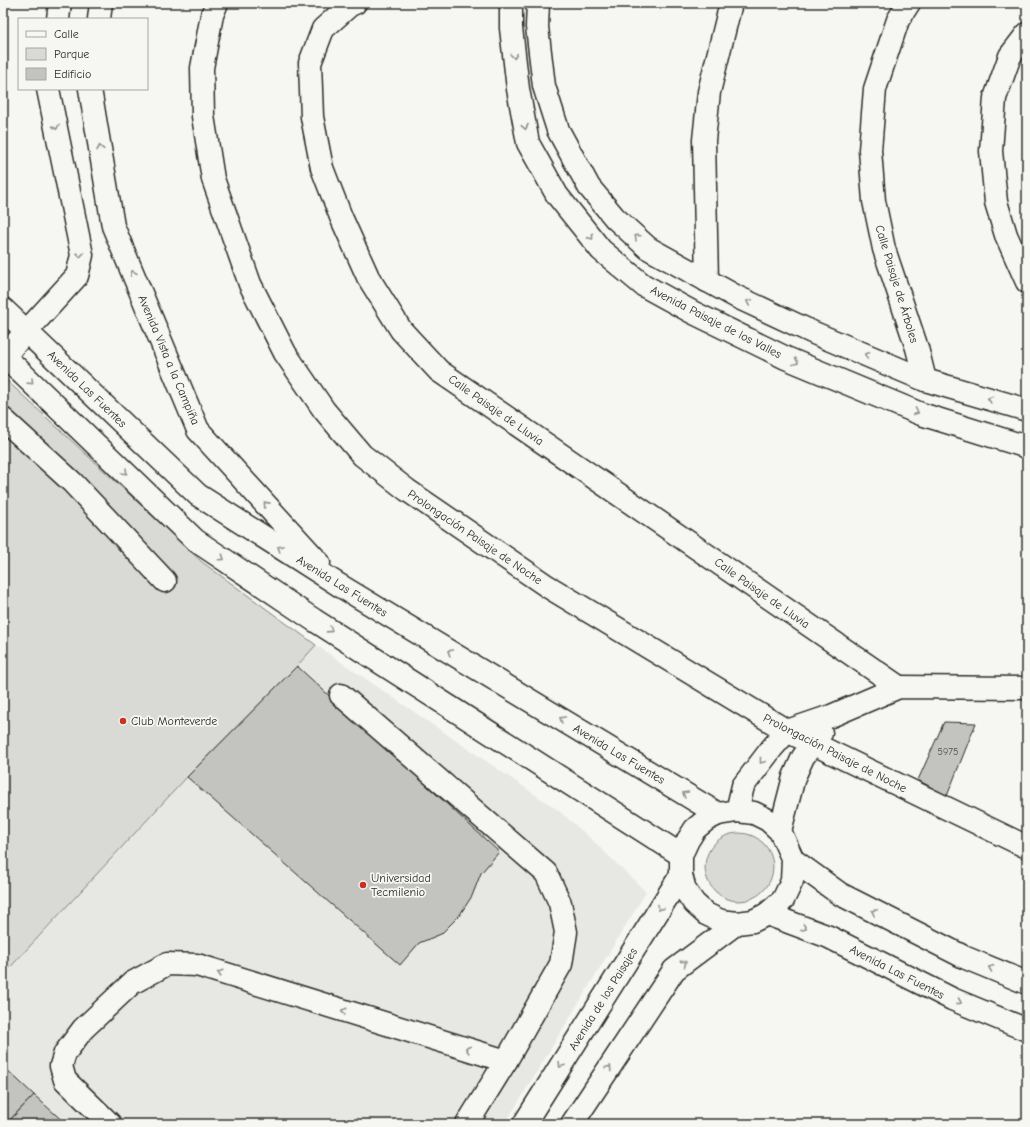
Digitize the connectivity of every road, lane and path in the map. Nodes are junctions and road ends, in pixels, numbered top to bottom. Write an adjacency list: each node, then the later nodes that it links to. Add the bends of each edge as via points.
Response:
1 (60, 3): 9 (street)
2 (101, 3): 10 (street)
3 (216, 3): 31 (street, Prolongación Paisaje de Noche, via 202,68 203,116 213,179 250,284 285,353 324,410 362,455 407,490 547,586)
4 (355, 3): 27 (street, Calle Paisaje de Lluvia, via 323,29 315,49 310,63 312,117 322,168 341,217 368,277 401,330 439,371)
5 (511, 3): 12 (street, Avenida Paisaje de los Valles)
6 (538, 3): 11 (street)
7 (731, 3): 16 (street, via 709,92 704,140)
8 (909, 3): 21 (street, Calle Paisaje de Árboles, via 898,20 875,89 870,150 874,201 884,249)
9 (58, 18)
10 (99, 18)
11 (537, 27): 12 (street); 16 (street, one-way to 11, via 648,248 615,218 589,187 558,130 544,86)
12 (511, 28): 24 (street, Avenida Paisaje de los Valles, one-way to 24, via 518,89 528,142 557,195 591,238 601,250 643,285 786,358 921,414)
13 (1027, 34): 17 (street, via 1010,56 995,98 991,151 998,209 1006,235)
14 (48, 90): 19 (street, one-way to 19, via 82,256 77,276)
15 (90, 90): 26 (street, Avenida Vista a la Campiña, one-way to 15, via 198,430 113,226)
16 (707, 281): 21 (street, one-way to 16, via 814,332)
17 (1027, 282)
18 (3, 310): 19 (street, Avenida Las Fuentes)
19 (27, 331): 20 (street); 26 (street, Avenida Las Fuentes, one-way to 19, via 198,495)
20 (3, 356): 37 (street, one-way to 37, via 195,540)
21 (925, 380): 22 (street, one-way to 21)
22 (1027, 410)
23 (3, 419): 25 (street, via 72,482)
24 (1027, 447)
25 (165, 581)
26 (339, 585): 33 (street, Avenida Las Fuentes, one-way to 26)
27 (898, 687): 28 (street); 30 (street)
28 (1027, 688)
29 (342, 695): 42 (street, via 546,873 560,903 566,932 561,964)
30 (831, 716): 31 (street); 32 (street)
31 (787, 731): 32 (street, Prolongación Paisaje de Noche); 33 (street, one-way to 33, via 743,786)
32 (814, 744): 34 (street, via 803,757 794,777); 35 (street, Prolongación Paisaje de Noche)
33 (728, 812): 34 (street, via 754,813 768,820); 37 (street, via 706,820 695,829 688,840)
34 (780, 831): 36 (street)
35 (1027, 848)
36 (793, 860): 38 (street, via 792,881 783,900); 40 (street, one-way to 36, via 966,958 840,894)
37 (681, 865): 39 (street, via 686,890 694,904 706,914 721,921); 45 (street, Avenida de los Paisajes, one-way to 45)
38 (768, 914): 39 (street, via 753,921); 41 (street, Avenida Las Fuentes, one-way to 41, via 829,937 952,999)
39 (737, 923): 46 (street, one-way to 39, via 674,970)
40 (1027, 982)
41 (1027, 1030)
42 (506, 1061): 43 (street, one-way to 43, via 197,965 167,964 132,983 83,1029 65,1053 61,1066 65,1080); 44 (street)
43 (110, 1124)
44 (467, 1124)
45 (524, 1124)
46 (572, 1124)

